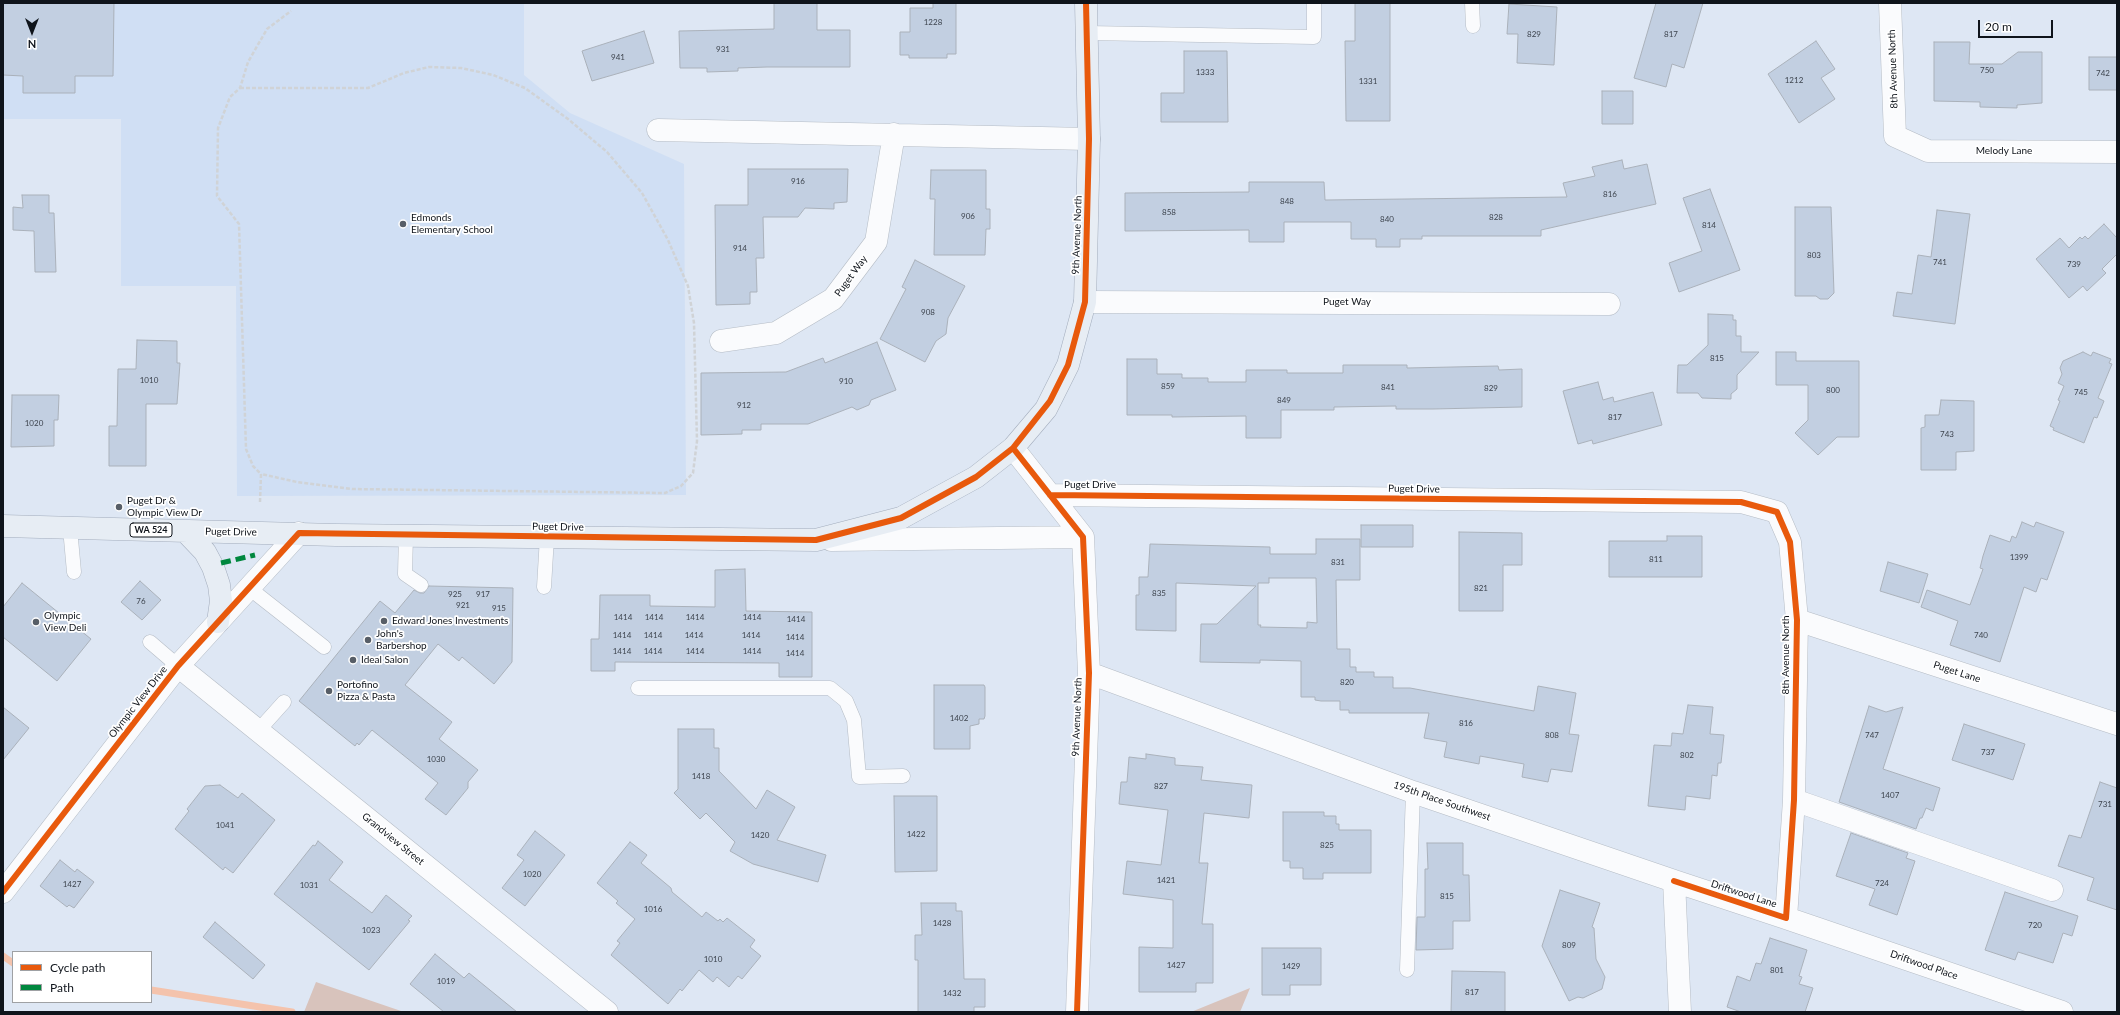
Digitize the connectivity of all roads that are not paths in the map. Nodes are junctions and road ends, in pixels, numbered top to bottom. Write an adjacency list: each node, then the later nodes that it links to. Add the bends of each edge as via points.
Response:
1 (1086, 3): 6 (main road, 9th Avenue North / WA 524)
2 (1314, 3): 6 (lane, via 1314,36)
3 (1472, 3): 5 (lane)
4 (1890, 3): 9 (street, 8th Avenue North)
5 (1473, 26)
6 (1087, 33): 10 (main road, 9th Avenue North / WA 524)
7 (658, 130): 8 (street)
8 (894, 134): 10 (street); 14 (street, Puget Way, via 876,242 833,299 776,333)
9 (1895, 136): 11 (street, Melody Lane, via 1928,151)
10 (1089, 139): 12 (main road, 9th Avenue North / WA 524)
11 (2117, 152)
12 (1085, 302): 13 (street, Puget Way); 15 (main road, 9th Avenue North / WA 524, via 1068,365 1050,401)
13 (1609, 304)
14 (721, 341)
15 (1013, 448): 16 (street); 25 (main road, 9th Avenue North / WA 524, via 976,477 901,518)
16 (1050, 495): 17 (street, Puget Drive, via 1741,502); 24 (street)
17 (1777, 512): 30 (street, 8th Avenue North, via 1790,542)
18 (3, 526): 19 (main road, Puget Drive / WA 524)
19 (70, 528): 20 (main road, Puget Drive / WA 524); 26 (lane)
20 (185, 531): 21 (main road, Puget Drive / WA 524); 31 (main road, via 205,552 213,567 221,601)
21 (299, 533): 22 (main road, Puget Drive / WA 524); 29 (street, Olympic View Drive)
22 (406, 534): 23 (main road, Puget Drive / WA 524); 27 (lane, via 405,574)
23 (547, 537): 25 (main road, Puget Drive / WA 524); 28 (lane)
24 (1083, 537): 25 (street, Puget Drive); 35 (street, 9th Avenue North)
25 (816, 540)
26 (74, 572)
27 (421, 585)
28 (544, 587)
29 (249, 588): 31 (street, Olympic View Drive); 33 (lane)
30 (1797, 620): 38 (street, Puget Lane); 42 (street, 8th Avenue North)
31 (218, 622): 34 (street, Olympic View Drive)
32 (150, 642): 34 (lane)
33 (324, 648)
34 (178, 666): 39 (street, Grandview Street); 45 (street, Olympic View Drive)
35 (1089, 673): 41 (street, 195th Place Southwest); 49 (street, 9th Avenue North)
36 (638, 688): 40 (lane, via 830,688 846,701 854,720 859,777)
37 (284, 702): 39 (lane)
38 (2117, 724)
39 (258, 731): 48 (street, Grandview Street)
40 (903, 776)
41 (1413, 792): 43 (street, 195th Place Southwest); 47 (lane)
42 (1794, 800): 44 (street); 46 (street, Driftwood Lane)
43 (1674, 881): 46 (street, Driftwood Lane); 50 (street)
44 (2052, 890)
45 (3, 892)
46 (1786, 918): 51 (street, Driftwood Place)
47 (1407, 970)
48 (607, 1012)
49 (1077, 1012)
50 (1680, 1012)
51 (2062, 1012)

